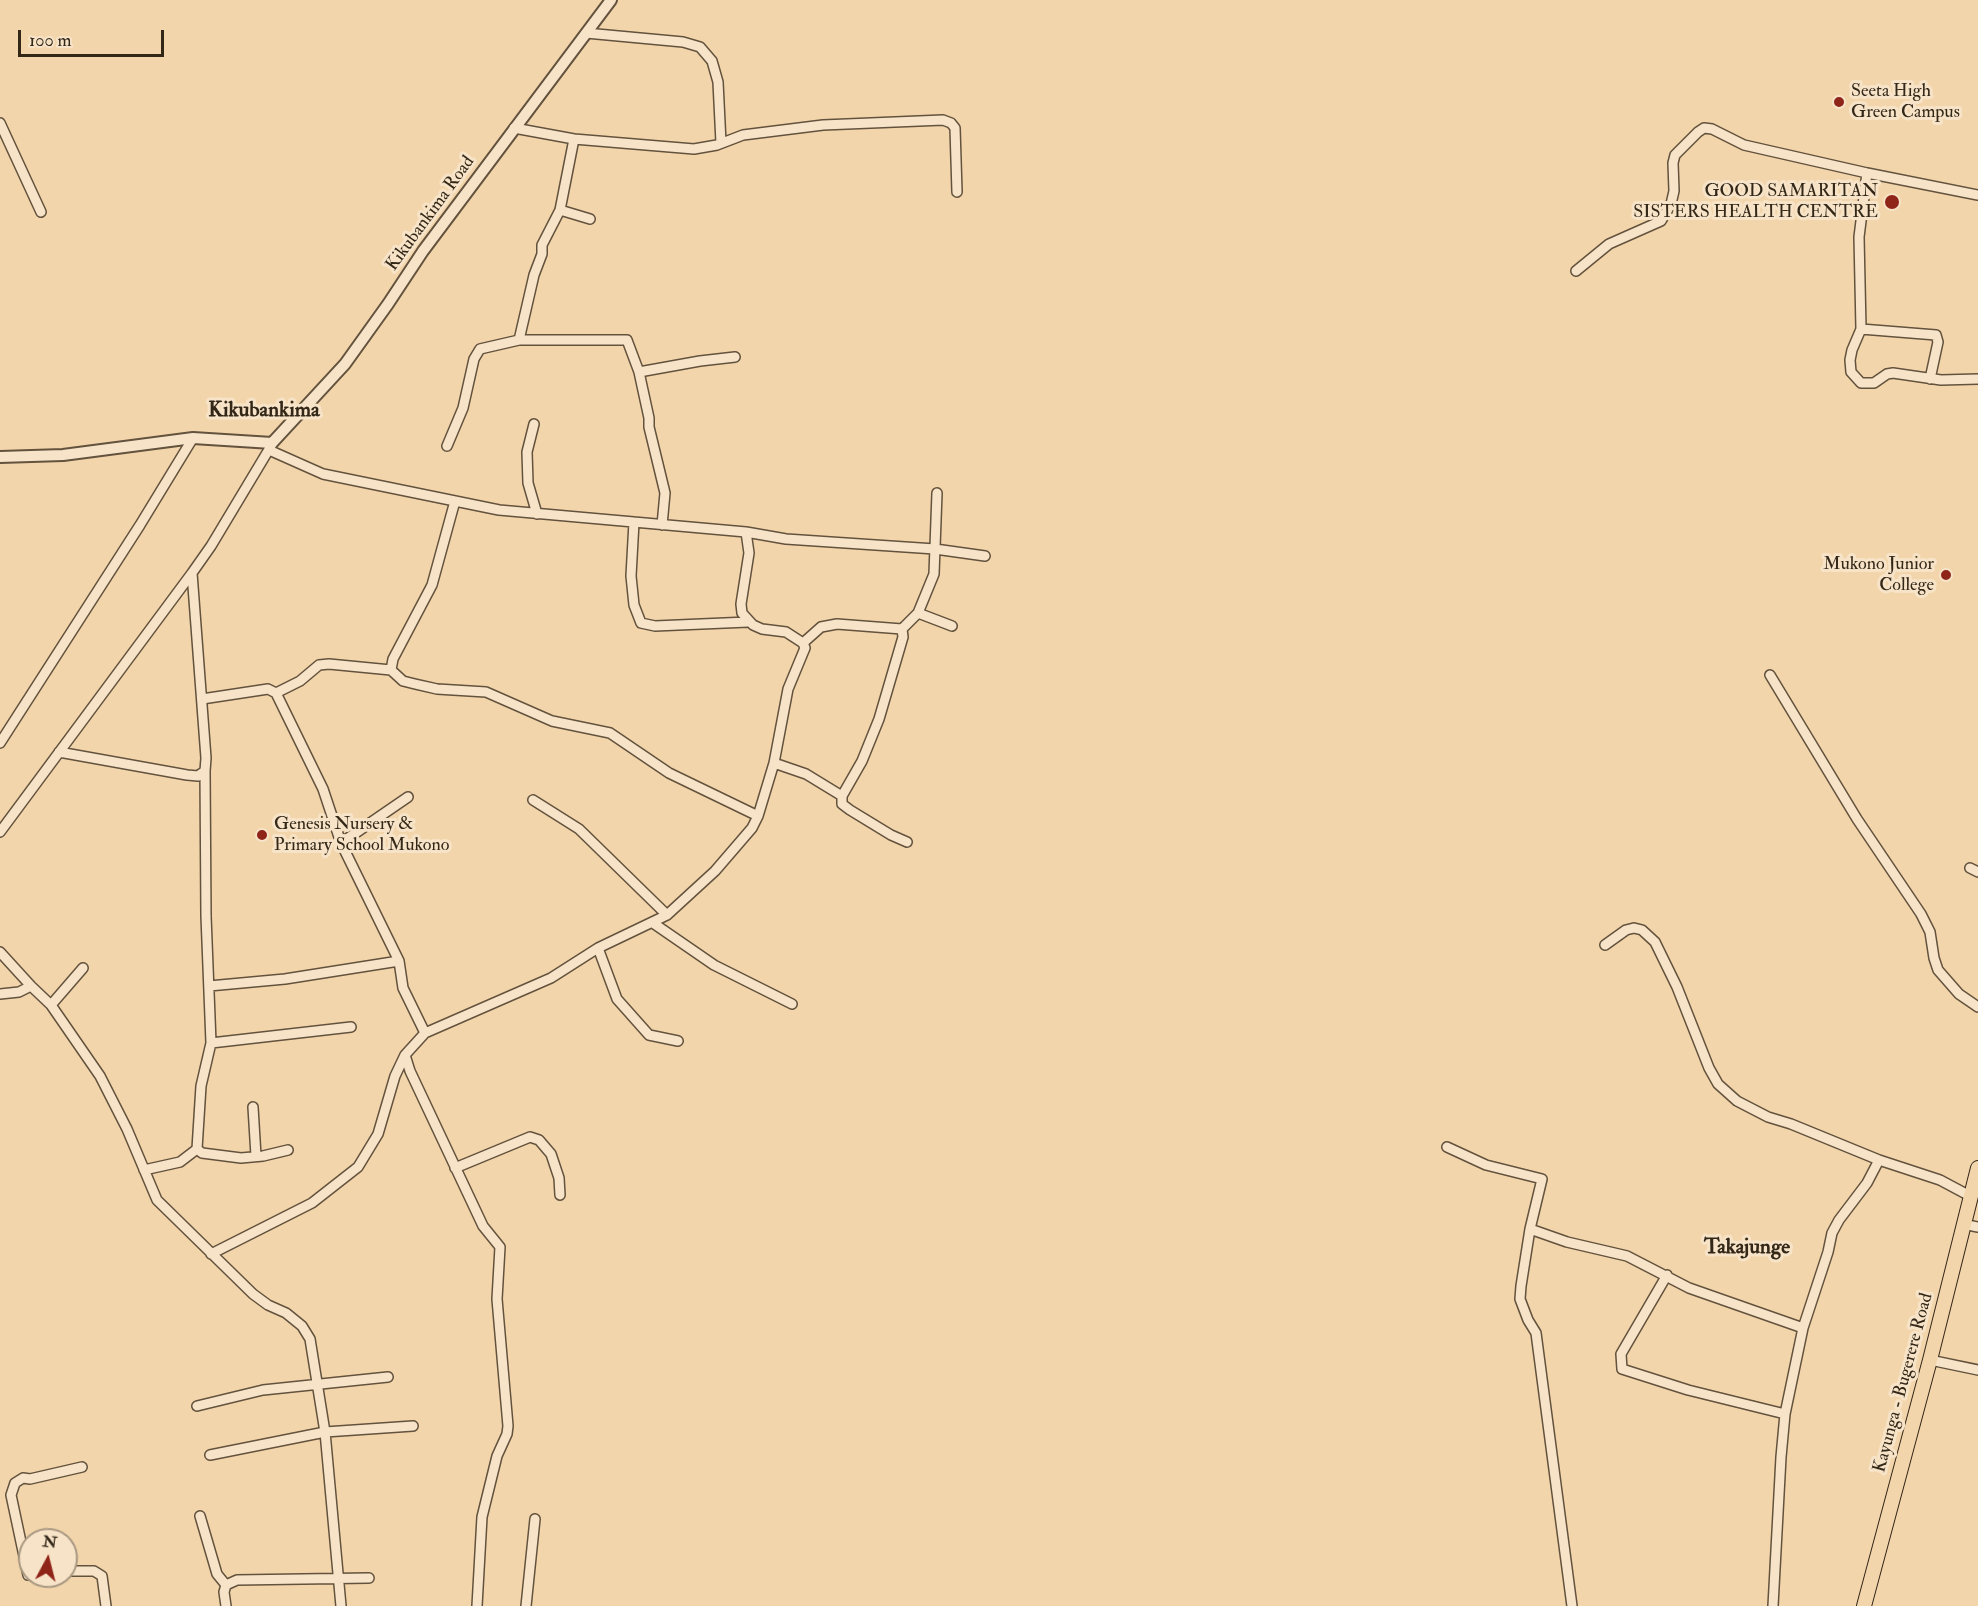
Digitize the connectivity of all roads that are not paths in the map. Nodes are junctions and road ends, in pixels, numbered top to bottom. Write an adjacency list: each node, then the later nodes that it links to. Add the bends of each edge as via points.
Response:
1 (611, 0): 2 (street, Kikubankima Road)
2 (586, 33): 4 (street, Kikubankima Road); 6 (street, via 700,47 712,61 718,82)
3 (0, 123): 11 (street)
4 (514, 128): 5 (street); 23 (street, Kikubankima Road, via 345,364)
5 (574, 139): 6 (street, via 694,149); 10 (street)
6 (721, 143): 8 (street, via 742,135 823,125 943,120 955,128)
7 (1867, 173): 9 (street); 13 (street, via 1743,145 1704,128 1675,155 1674,191 1661,221 1609,244); 14 (street, via 1859,237)
8 (957, 192)
9 (1978, 195)
10 (560, 210): 12 (street); 15 (street, via 542,245)
11 (41, 212)
12 (590, 219)
13 (1576, 271)
14 (1861, 329): 18 (street, via 1936,335); 18 (street, via 1850,360 1851,372 1861,383 1874,383 1893,373)
15 (519, 340): 17 (street, via 627,340); 22 (street, via 480,349)
16 (735, 357): 17 (street)
17 (639, 372): 29 (street, via 665,493)
18 (1930, 379): 19 (street)
19 (1978, 379)
20 (534, 424): 27 (street, via 527,452 528,483)
21 (194, 438): 23 (street); 24 (street, via 63,455); 43 (street)
22 (447, 446)
23 (271, 447): 26 (street, via 323,474); 33 (street)
24 (0, 457)
25 (937, 493): 31 (street)
26 (455, 501): 27 (street); 39 (street, via 432,585)
27 (537, 514): 28 (street)
28 (634, 522): 29 (street); 35 (street, via 631,576 634,605 641,623 655,626)
29 (662, 525): 30 (street)
30 (746, 532): 31 (street); 35 (street, via 749,553 741,604)
31 (935, 549): 32 (street); 34 (street, via 934,574)
32 (985, 556)
33 (192, 573): 42 (street); 44 (street)
34 (918, 613): 36 (street); 37 (street)
35 (748, 622): 38 (street, via 762,629 786,632)
36 (952, 626)
37 (902, 628): 38 (street, via 837,624 821,627); 47 (street, via 903,637 879,719)
38 (803, 643): 45 (street, via 805,648 788,689)
39 (391, 670): 41 (street, via 319,665 300,681); 50 (street, via 403,681 437,689 486,692 552,721 610,733 669,773)
40 (1770, 675): 66 (street, via 1857,819 1921,914 1930,932 1938,970 1959,994)
41 (276, 693): 42 (street, via 268,689); 53 (street, via 323,789)
42 (202, 699): 46 (street)
43 (0, 743)
44 (59, 752): 46 (street, via 187,775 198,776); 51 (street)
45 (774, 763): 47 (street, via 806,774); 50 (street)
46 (205, 771): 62 (street)
47 (842, 796): 52 (street, via 842,804 850,810)
48 (408, 797): 53 (street)
49 (533, 800): 54 (street, via 579,829)
50 (758, 816): 54 (street, via 741,843)
51 (0, 832)
52 (907, 842)
53 (341, 843): 59 (street)
54 (667, 915): 55 (street)
55 (653, 923): 57 (street); 64 (street, via 714,964)
56 (1605, 945): 77 (street, via 1634,928 1655,942 1709,1068 1718,1084 1737,1101 1760,1114)
57 (598, 948): 68 (street, via 551,978); 69 (street, via 617,999 649,1035)
58 (0, 952): 61 (street)
59 (399, 961): 62 (street); 68 (street, via 403,988)
60 (83, 968): 65 (street)
61 (31, 986): 63 (street); 65 (street)
62 (209, 986): 70 (street)
63 (0, 994)
64 (792, 1004)
65 (51, 1005): 80 (street, via 100,1076)
66 (1978, 1007)
67 (351, 1027): 70 (street)
68 (425, 1033): 71 (street)
69 (678, 1041)
70 (211, 1043): 74 (street, via 201,1086)
71 (405, 1055): 78 (street); 86 (street, via 378,1134 358,1167 312,1203)
72 (253, 1107): 76 (street)
73 (1447, 1146): 85 (street, via 1486,1165 1542,1179)
74 (197, 1149): 76 (street, via 241,1158); 80 (street, via 180,1162)
75 (288, 1150): 76 (street)
76 (256, 1156)
77 (1879, 1160): 82 (street, via 1940,1180); 88 (street, via 1832,1233)
78 (455, 1168): 81 (street, via 530,1137 539,1140 551,1154); 109 (street, via 483,1226 500,1247 497,1299 508,1426 482,1517)
79 (1978, 1168): 82 (main road, Kayunga - Bugerere Road)
80 (144, 1170): 86 (street, via 157,1200)
81 (560, 1195)
82 (1970, 1196): 83 (main road, Kayunga - Bugerere Road)
83 (1963, 1224): 84 (street); 89 (main road, Kayunga - Bugerere Road)
84 (1978, 1227)
85 (1530, 1229): 87 (street, via 1627,1256); 111 (street, via 1520,1299 1536,1333)
86 (211, 1254): 92 (street, via 253,1294 302,1326 310,1339)
87 (1667, 1275): 88 (street, via 1695,1290); 94 (street, via 1621,1354 1622,1369)
88 (1803, 1328): 94 (street)
89 (1930, 1360): 90 (street); 113 (main road, Kayunga - Bugerere Road)
90 (1978, 1370)
91 (388, 1377): 92 (street)
92 (318, 1384): 93 (street, via 263,1390); 96 (street)
93 (197, 1406)
94 (1785, 1414): 112 (street)
95 (413, 1426): 96 (street)
96 (325, 1432): 97 (street); 103 (street)
97 (210, 1455)
98 (82, 1467): 101 (street, via 23,1478 15,1483 11,1495)
99 (200, 1516): 105 (street, via 217,1574)
100 (535, 1519): 110 (street)
101 (18, 1528)
102 (78, 1571): 106 (street, via 94,1571 102,1576)
103 (338, 1578): 104 (street); 105 (street, via 237,1580); 108 (street)
104 (369, 1578)
105 (226, 1585): 107 (street)
106 (106, 1606)
107 (226, 1606)
108 (341, 1606)
109 (477, 1606)
110 (526, 1606)
111 (1572, 1606)
112 (1773, 1606)
113 (1864, 1606)

